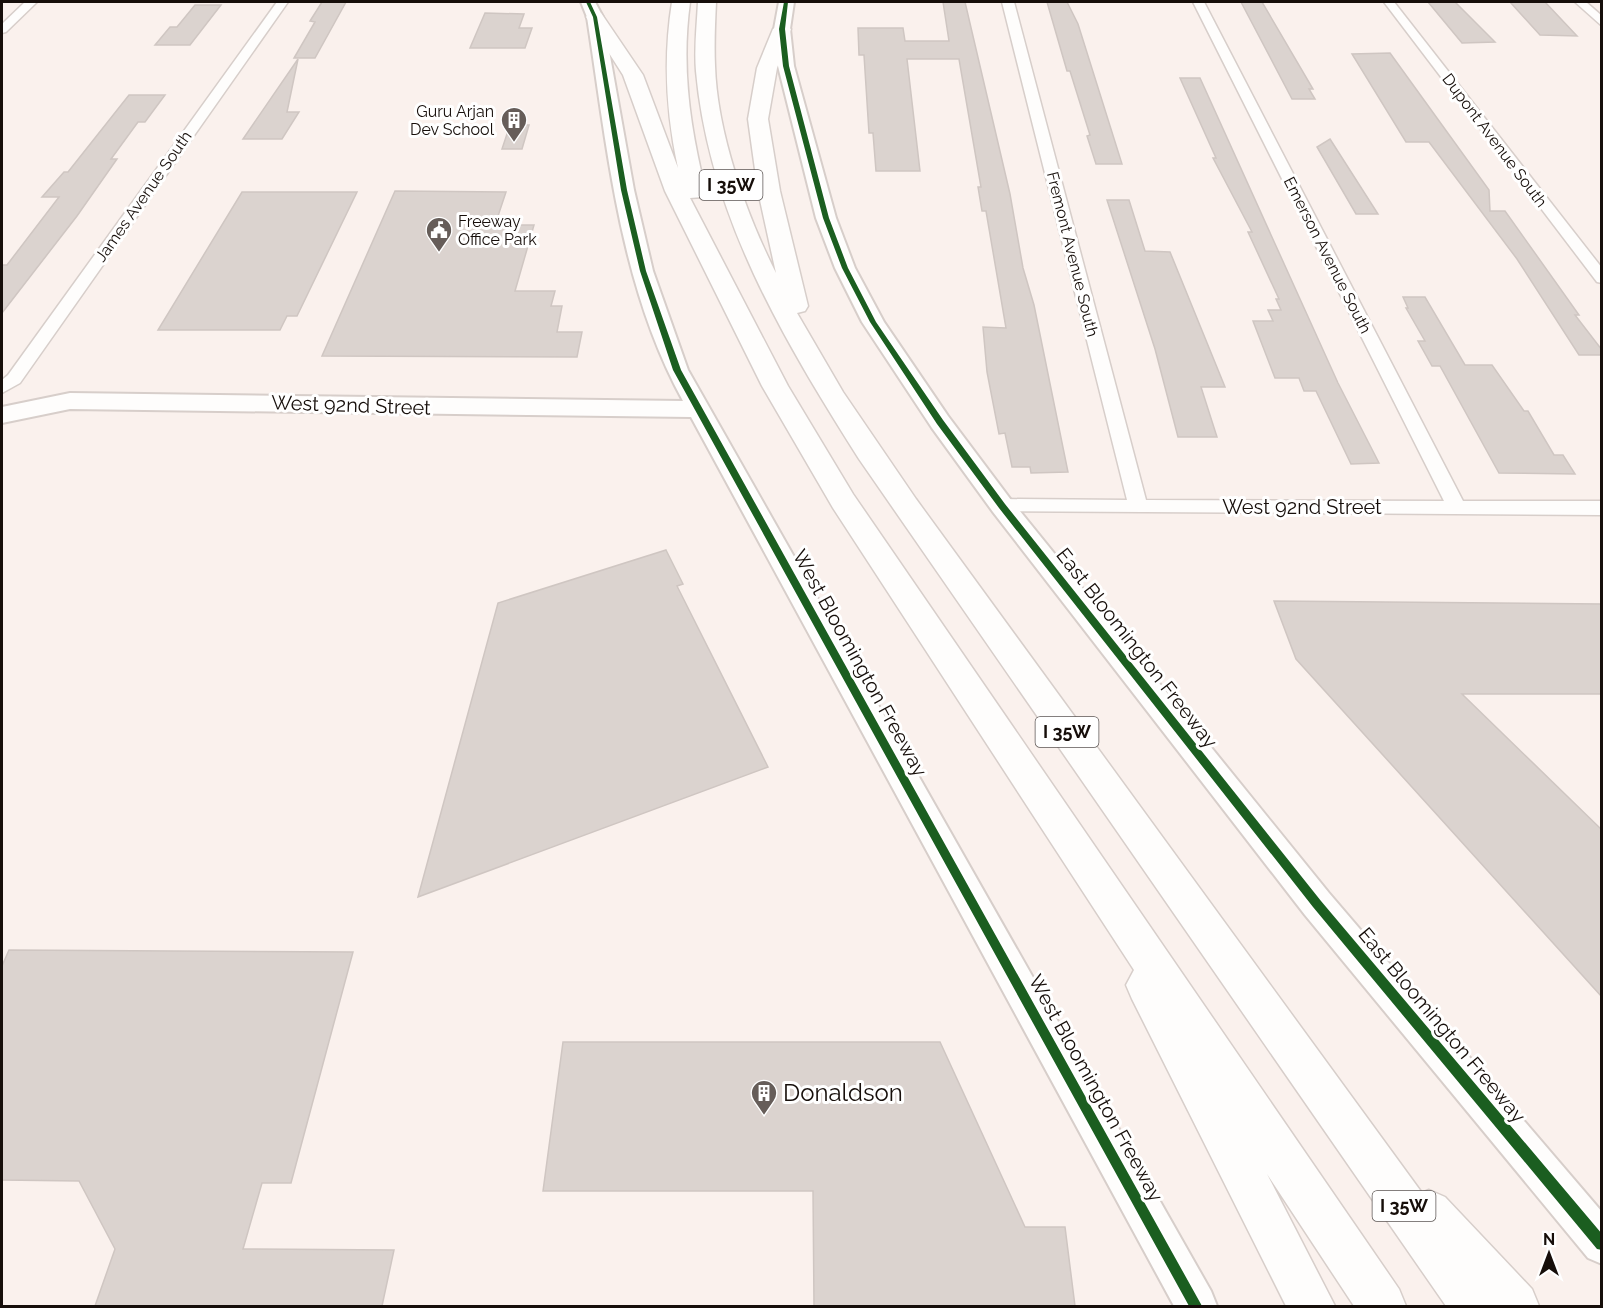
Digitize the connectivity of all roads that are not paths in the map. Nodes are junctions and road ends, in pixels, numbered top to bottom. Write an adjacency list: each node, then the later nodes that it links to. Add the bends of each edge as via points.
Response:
1 (31, 2): 12 (street)
2 (282, 2): 16 (street, James Avenue South, via 14,379)
3 (681, 2): 14 (highway, I 35W, via 675,36 678,118)
4 (707, 2): 15 (highway, I 35W, via 704,53 713,124 756,255)
5 (1008, 2): 20 (street, Fremont Avenue South)
6 (1199, 2): 21 (street, Emerson Avenue South)
7 (1389, 2): 13 (street, Dupont Avenue South)
8 (1580, 2): 11 (street)
9 (592, 9): 14 (highway, via 633,75 676,191); 17 (street, West Bloomington Freeway, via 643,271 678,370)
10 (784, 15): 15 (highway, via 767,68 758,119 769,191); 19 (street, East Bloomington Freeway, via 786,66 826,218 845,268 873,322)
11 (1602, 23)
12 (2, 30)
13 (1602, 279)
14 (722, 282): 23 (highway, I 35W, via 775,386 843,501)
15 (807, 355): 24 (highway, I 35W, via 847,422)
16 (2, 388)
17 (699, 409): 18 (street, West 92nd Street, via 70,401); 26 (street, West Bloomington Freeway)
18 (2, 414)
19 (1002, 506): 20 (street, West 92nd Street); 25 (street, East Bloomington Freeway, via 1317,903)
20 (1138, 507): 21 (street, West 92nd Street)
21 (1457, 508): 22 (street, West 92nd Street)
22 (1602, 508)
23 (1074, 845): 27 (highway); 28 (highway, I 35W)
24 (1332, 1106): 29 (highway, I 35W); 30 (highway)
25 (1602, 1244)
26 (1196, 1306)
27 (1311, 1306)
28 (1382, 1306)
29 (1475, 1306)
30 (1515, 1306)

